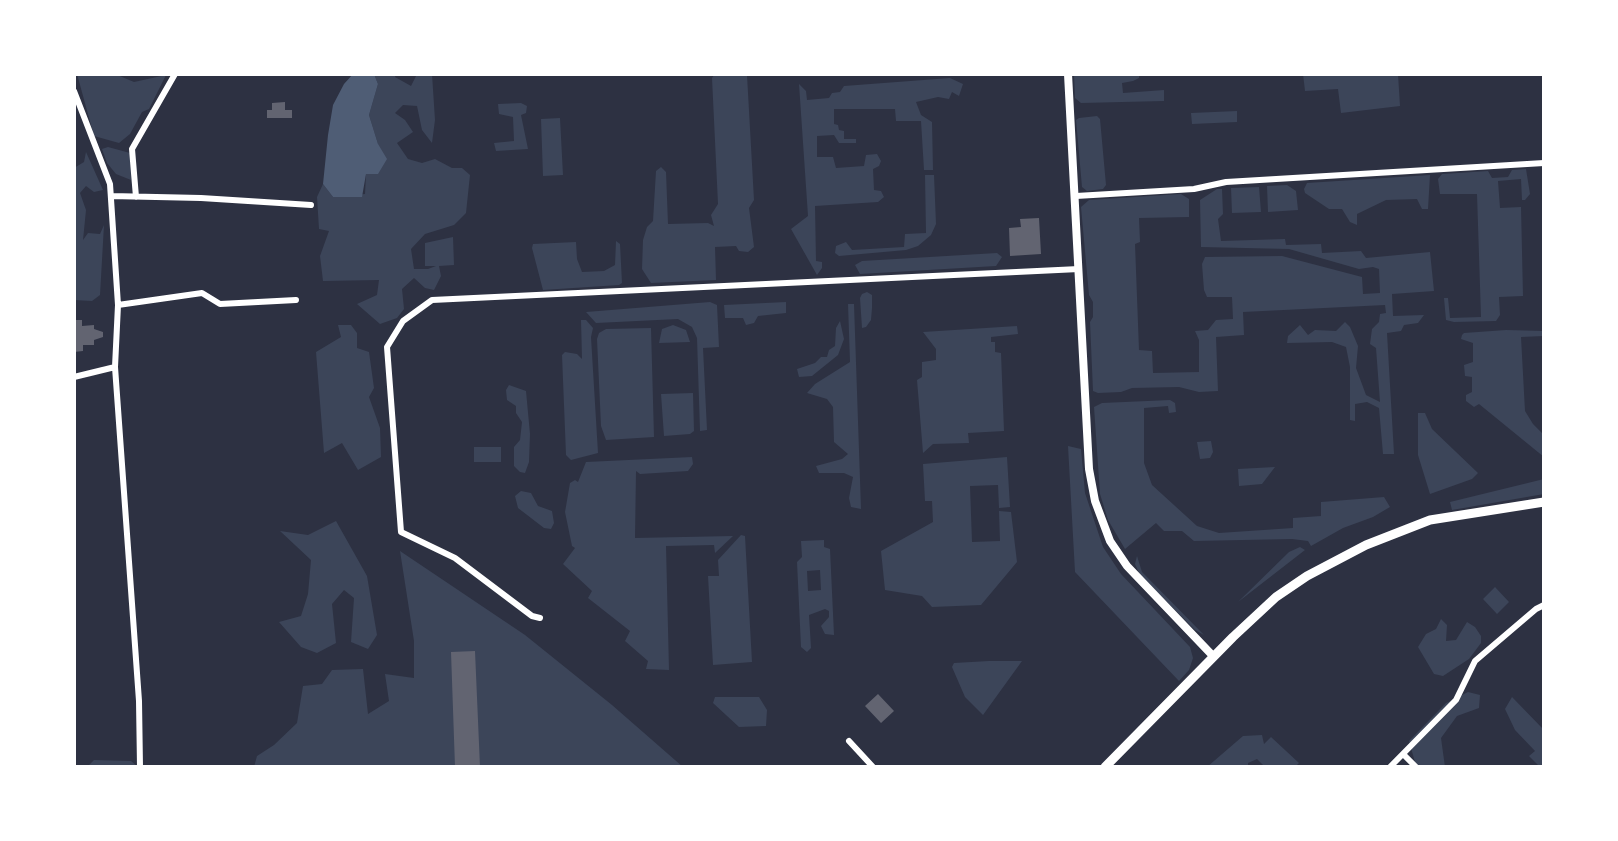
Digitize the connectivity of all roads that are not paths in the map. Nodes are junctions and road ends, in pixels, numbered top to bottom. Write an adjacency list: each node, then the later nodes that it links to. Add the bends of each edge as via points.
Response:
1 (175, 74): 7 (street, via 132,149)
2 (1068, 74): 6 (street)
3 (74, 91): 5 (street)
4 (1544, 163): 6 (street)
5 (111, 196): 7 (street); 11 (street)
6 (1076, 196): 9 (street)
7 (136, 197): 8 (street)
8 (311, 205)
9 (1079, 269): 16 (street, via 432,300 403,321 387,347 401,532 455,558); 17 (street, via 1095,501 1110,541 1127,566)
10 (296, 300): 11 (street, via 220,304 202,293)
11 (118, 305): 12 (street)
12 (115, 367): 13 (street); 20 (street)
13 (74, 377)
14 (1544, 502): 17 (main road, via 1430,520 1366,545 1276,597)
15 (1544, 605): 19 (street, via 1475,661 1456,700)
16 (540, 618)
17 (1213, 656): 22 (main road)
18 (849, 741): 21 (street)
19 (1403, 754): 23 (street); 24 (street)
20 (140, 767)
21 (873, 767)
22 (1105, 767)
23 (1390, 767)
24 (1416, 767)

